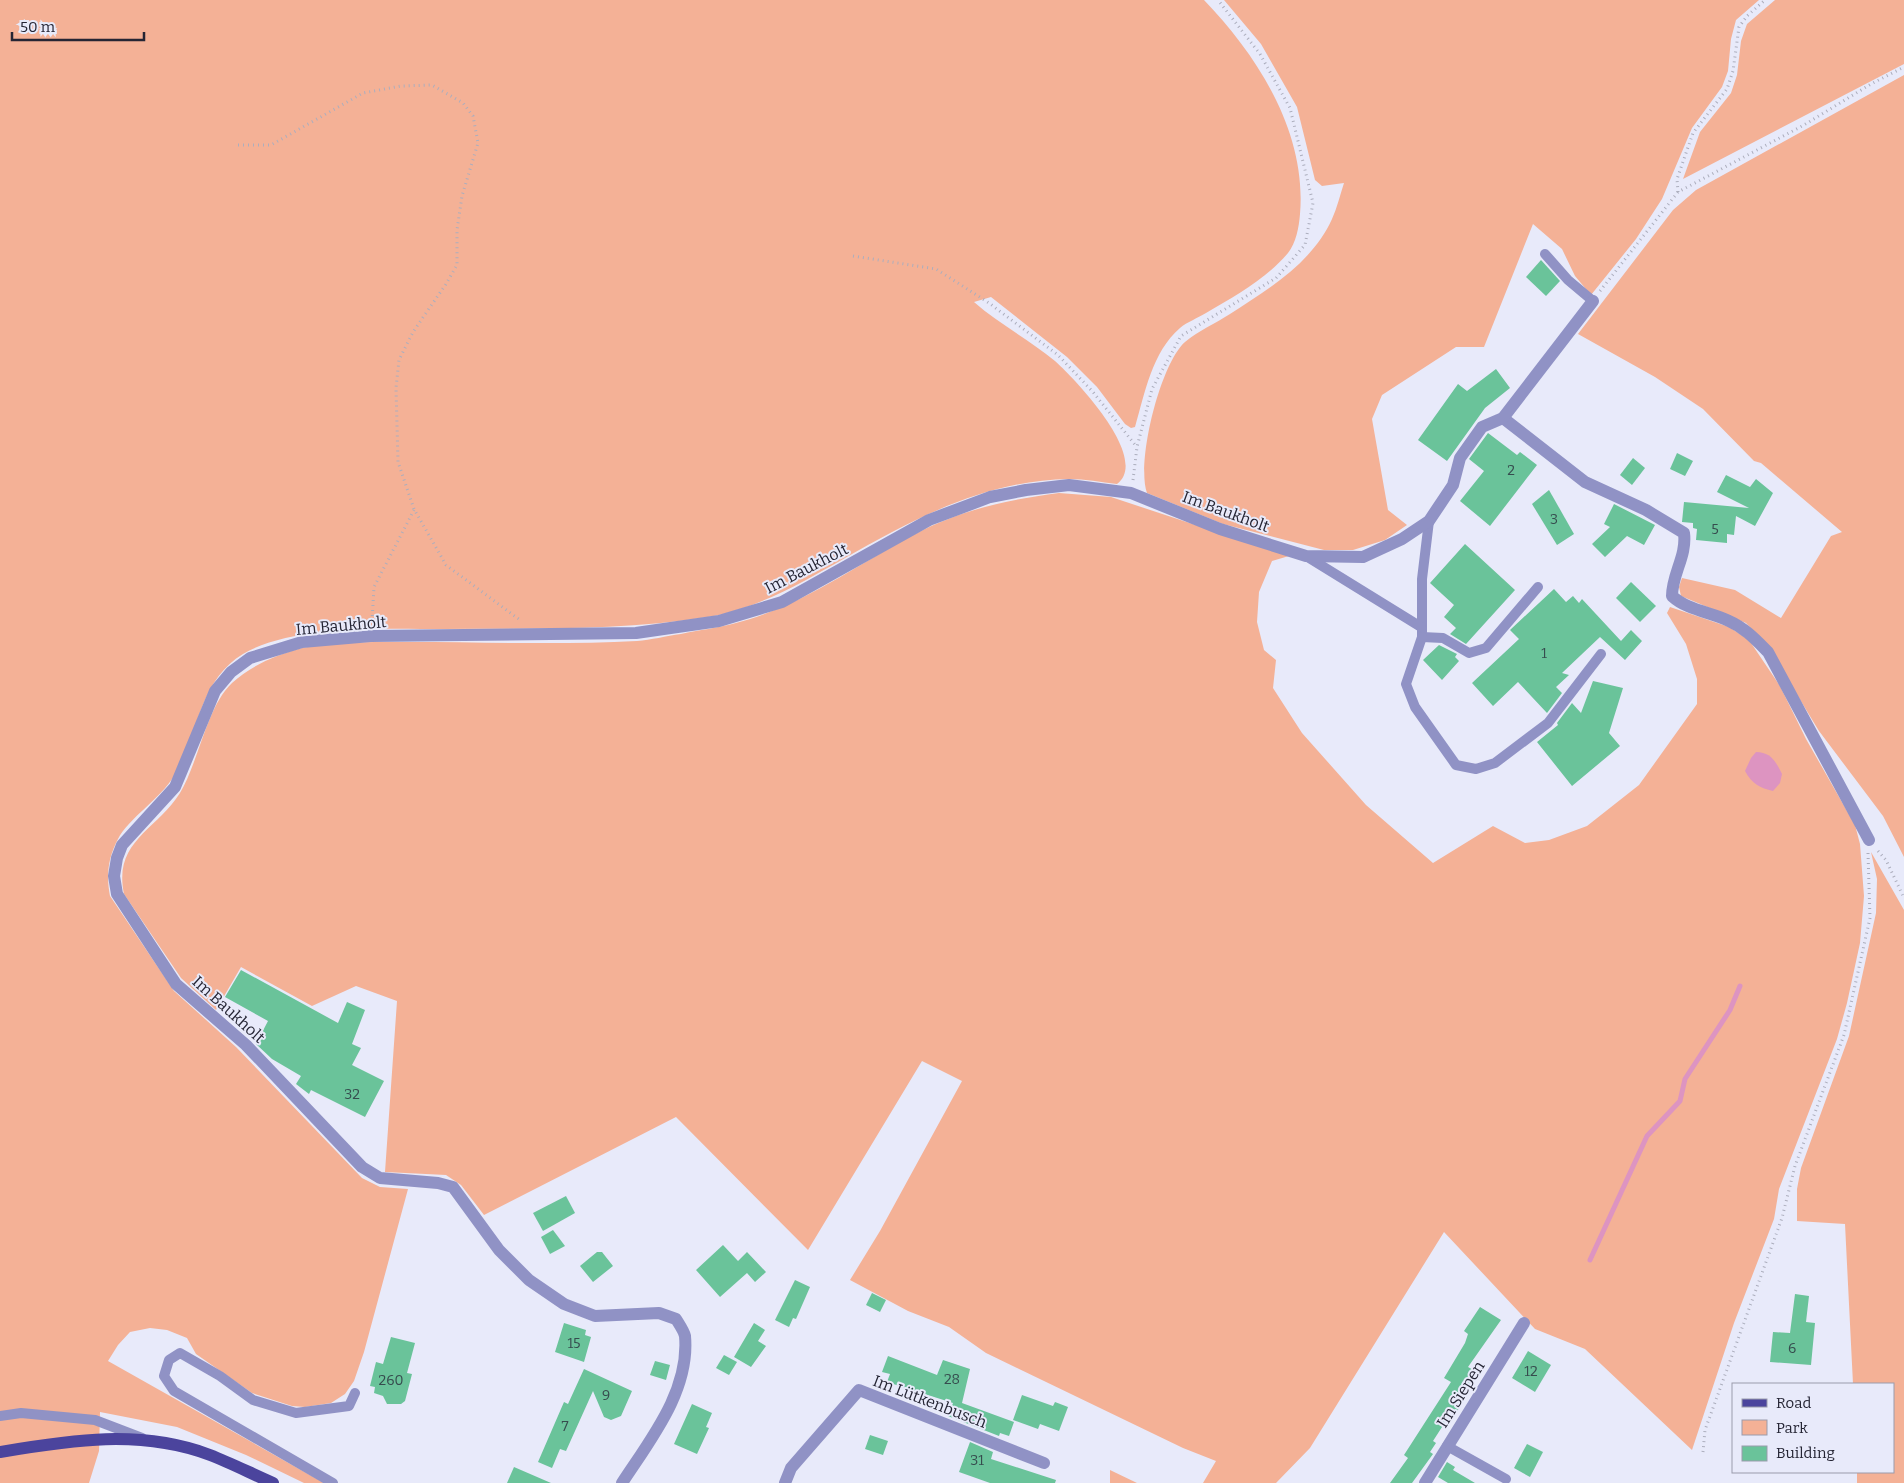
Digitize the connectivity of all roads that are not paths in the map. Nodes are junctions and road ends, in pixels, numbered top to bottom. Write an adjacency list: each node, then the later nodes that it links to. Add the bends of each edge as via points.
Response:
1 (1545, 254): 2 (lane)
2 (1593, 301): 3 (street)
3 (1503, 418): 4 (street, Im Baukholt, via 1482,428 1460,458 1453,485); 9 (street, via 1585,482 1646,510 1684,533 1686,546 1672,596 1680,603 1749,632 1768,652)
4 (1430, 521): 5 (street, Im Baukholt, via 1364,557); 7 (lane, via 1422,579)
5 (1306, 556): 7 (lane); 20 (street, Im Baukholt, via 1220,529 1131,493 1069,485 1026,490 990,497 929,520 782,602 719,621 636,633 371,636 302,642 250,658 231,672 215,691 175,787 122,845 114,876 117,894 176,984 246,1045 362,1167 380,1178 453,1187 499,1250 529,1280 564,1304 595,1316 659,1313 676,1319 685,1334 683,1367 657,1429)
6 (1538, 587): 7 (lane, via 1486,648 1469,652 1443,638)
7 (1422, 632): 8 (lane, via 1406,684 1415,706 1456,765 1476,769 1494,763 1548,723)
8 (1601, 654)
9 (1869, 840)
10 (1524, 1323): 14 (street, Im Siepen)
11 (355, 1393): 19 (lane, via 349,1406 296,1413 254,1400 180,1353 169,1360 164,1376 180,1395)
12 (0, 1416): 13 (lane, via 21,1413 95,1420)
13 (148, 1440): 15 (main road, via 69,1440); 18 (main road, via 210,1455)
14 (1448, 1446): 17 (lane); 22 (street, Im Siepen)
15 (0, 1452)
16 (1044, 1463): 21 (street, Im Lütkenbusch, via 859,1390 791,1468)
17 (1506, 1479)
18 (273, 1483)
19 (333, 1483)
20 (622, 1483)
21 (785, 1483)
22 (1425, 1483)

